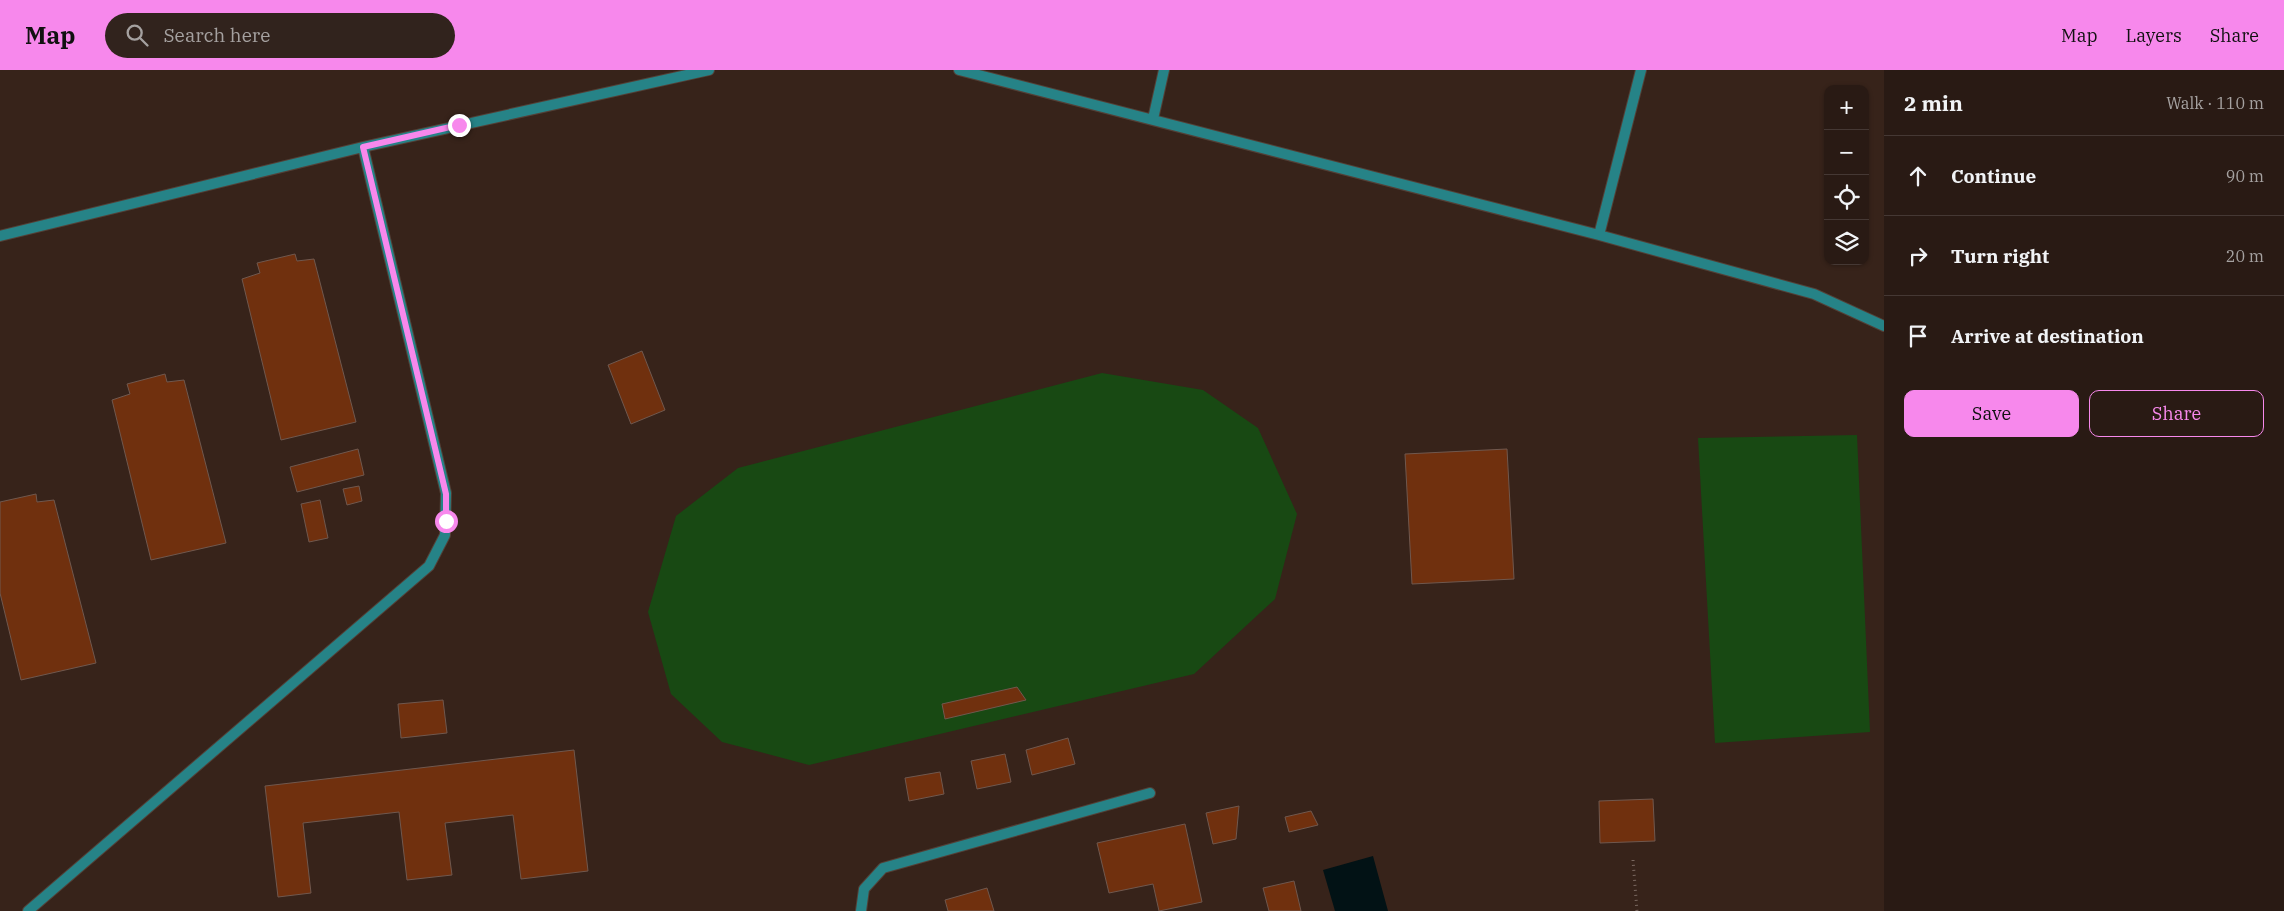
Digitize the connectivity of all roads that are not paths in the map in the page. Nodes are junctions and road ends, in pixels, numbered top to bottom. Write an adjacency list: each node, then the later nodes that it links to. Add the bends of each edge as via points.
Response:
1 (709, 70): 6 (street)
2 (959, 70): 5 (street)
3 (1164, 70): 5 (street)
4 (1641, 70): 7 (street)
5 (1153, 119): 7 (street)
6 (363, 147): 8 (street); 11 (street, via 446,494 445,535 429,566)
7 (1599, 235): 9 (street, via 1814,294)
8 (0, 236)
9 (1884, 326)
10 (1150, 794): 12 (street, via 883,868 864,889)
11 (28, 911)
12 (862, 911)

